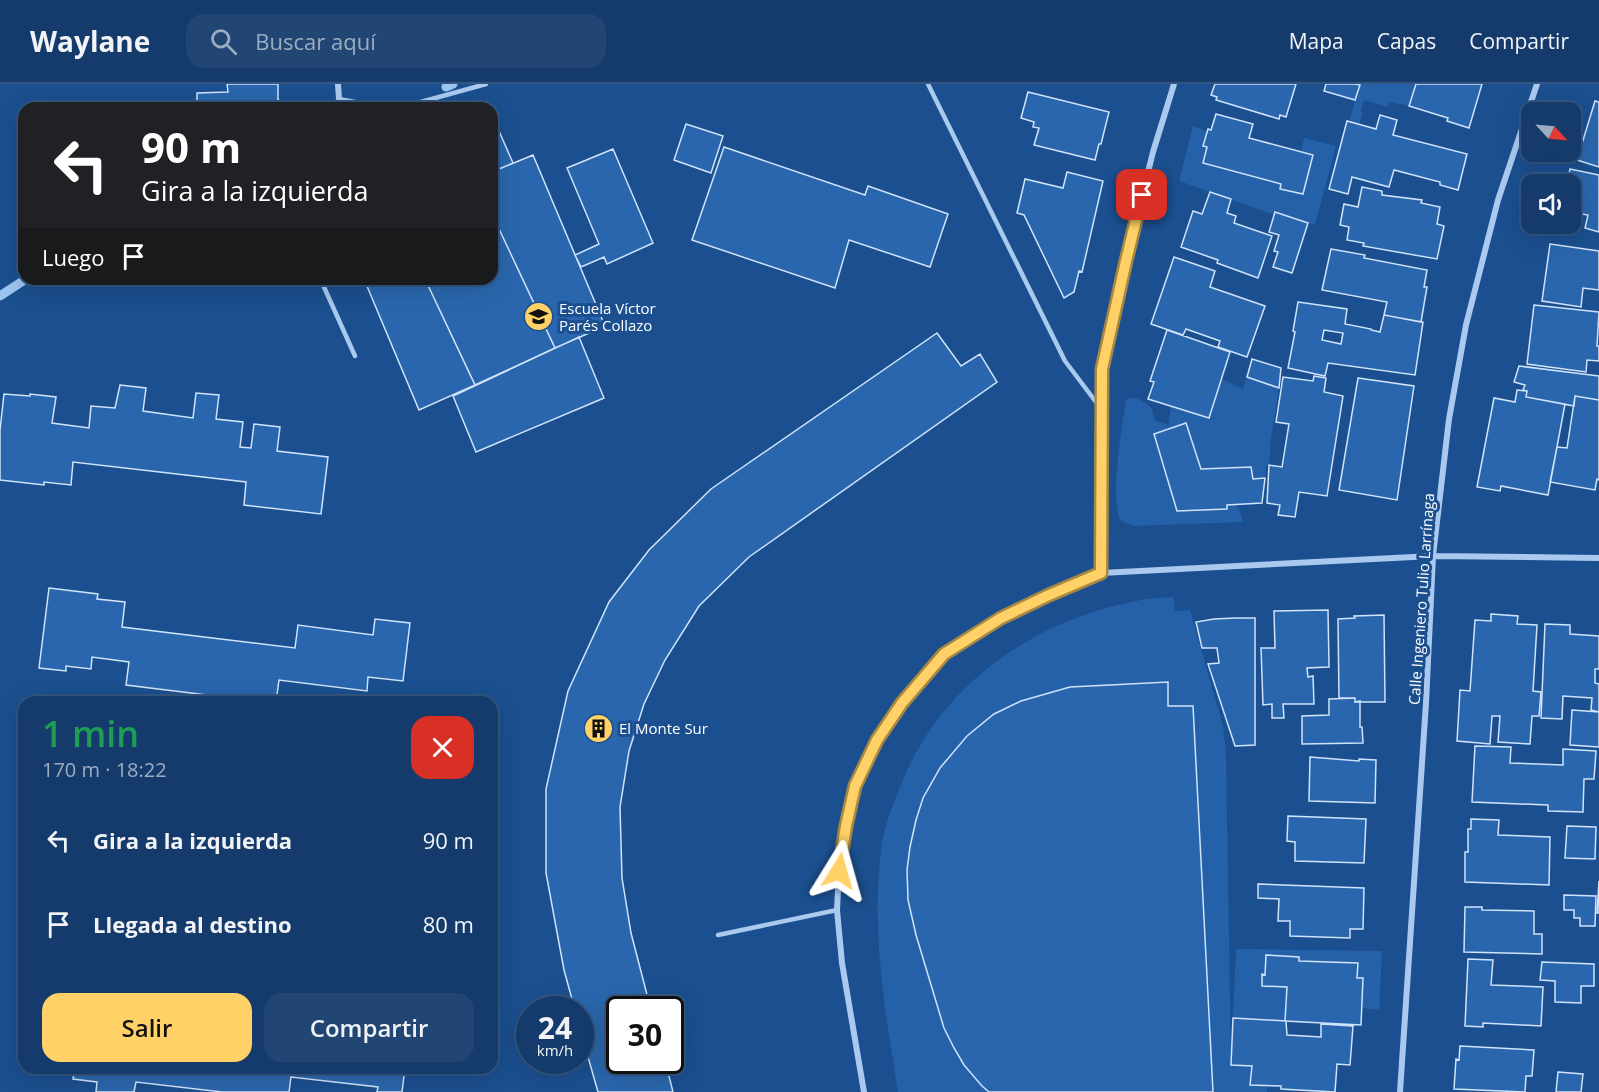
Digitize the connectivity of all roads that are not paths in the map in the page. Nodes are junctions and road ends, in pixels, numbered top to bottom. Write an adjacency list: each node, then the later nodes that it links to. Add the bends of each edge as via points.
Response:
1 (338, 84): 6 (street)
2 (486, 84): 8 (lane)
3 (928, 84): 11 (lane, via 1065,361)
4 (1174, 84): 11 (street, via 1153,152 1102,369)
5 (1537, 84): 12 (street, Calle Ingeniero Tulio Larrínaga, via 1498,200 1466,325 1449,419)
6 (339, 99): 7 (lane)
7 (355, 102)
8 (421, 102)
9 (324, 285): 10 (lane)
10 (355, 356)
11 (1102, 410): 14 (street)
12 (1433, 556): 13 (street); 14 (street); 18 (street, Calle Ingeniero Tulio Larrínaga)
13 (1599, 558)
14 (1101, 573): 15 (street, via 1001,618 944,654 902,703 877,740 855,786 839,871)
15 (837, 910): 16 (lane); 17 (street)
16 (718, 935)
17 (864, 1092)
18 (1400, 1092)

